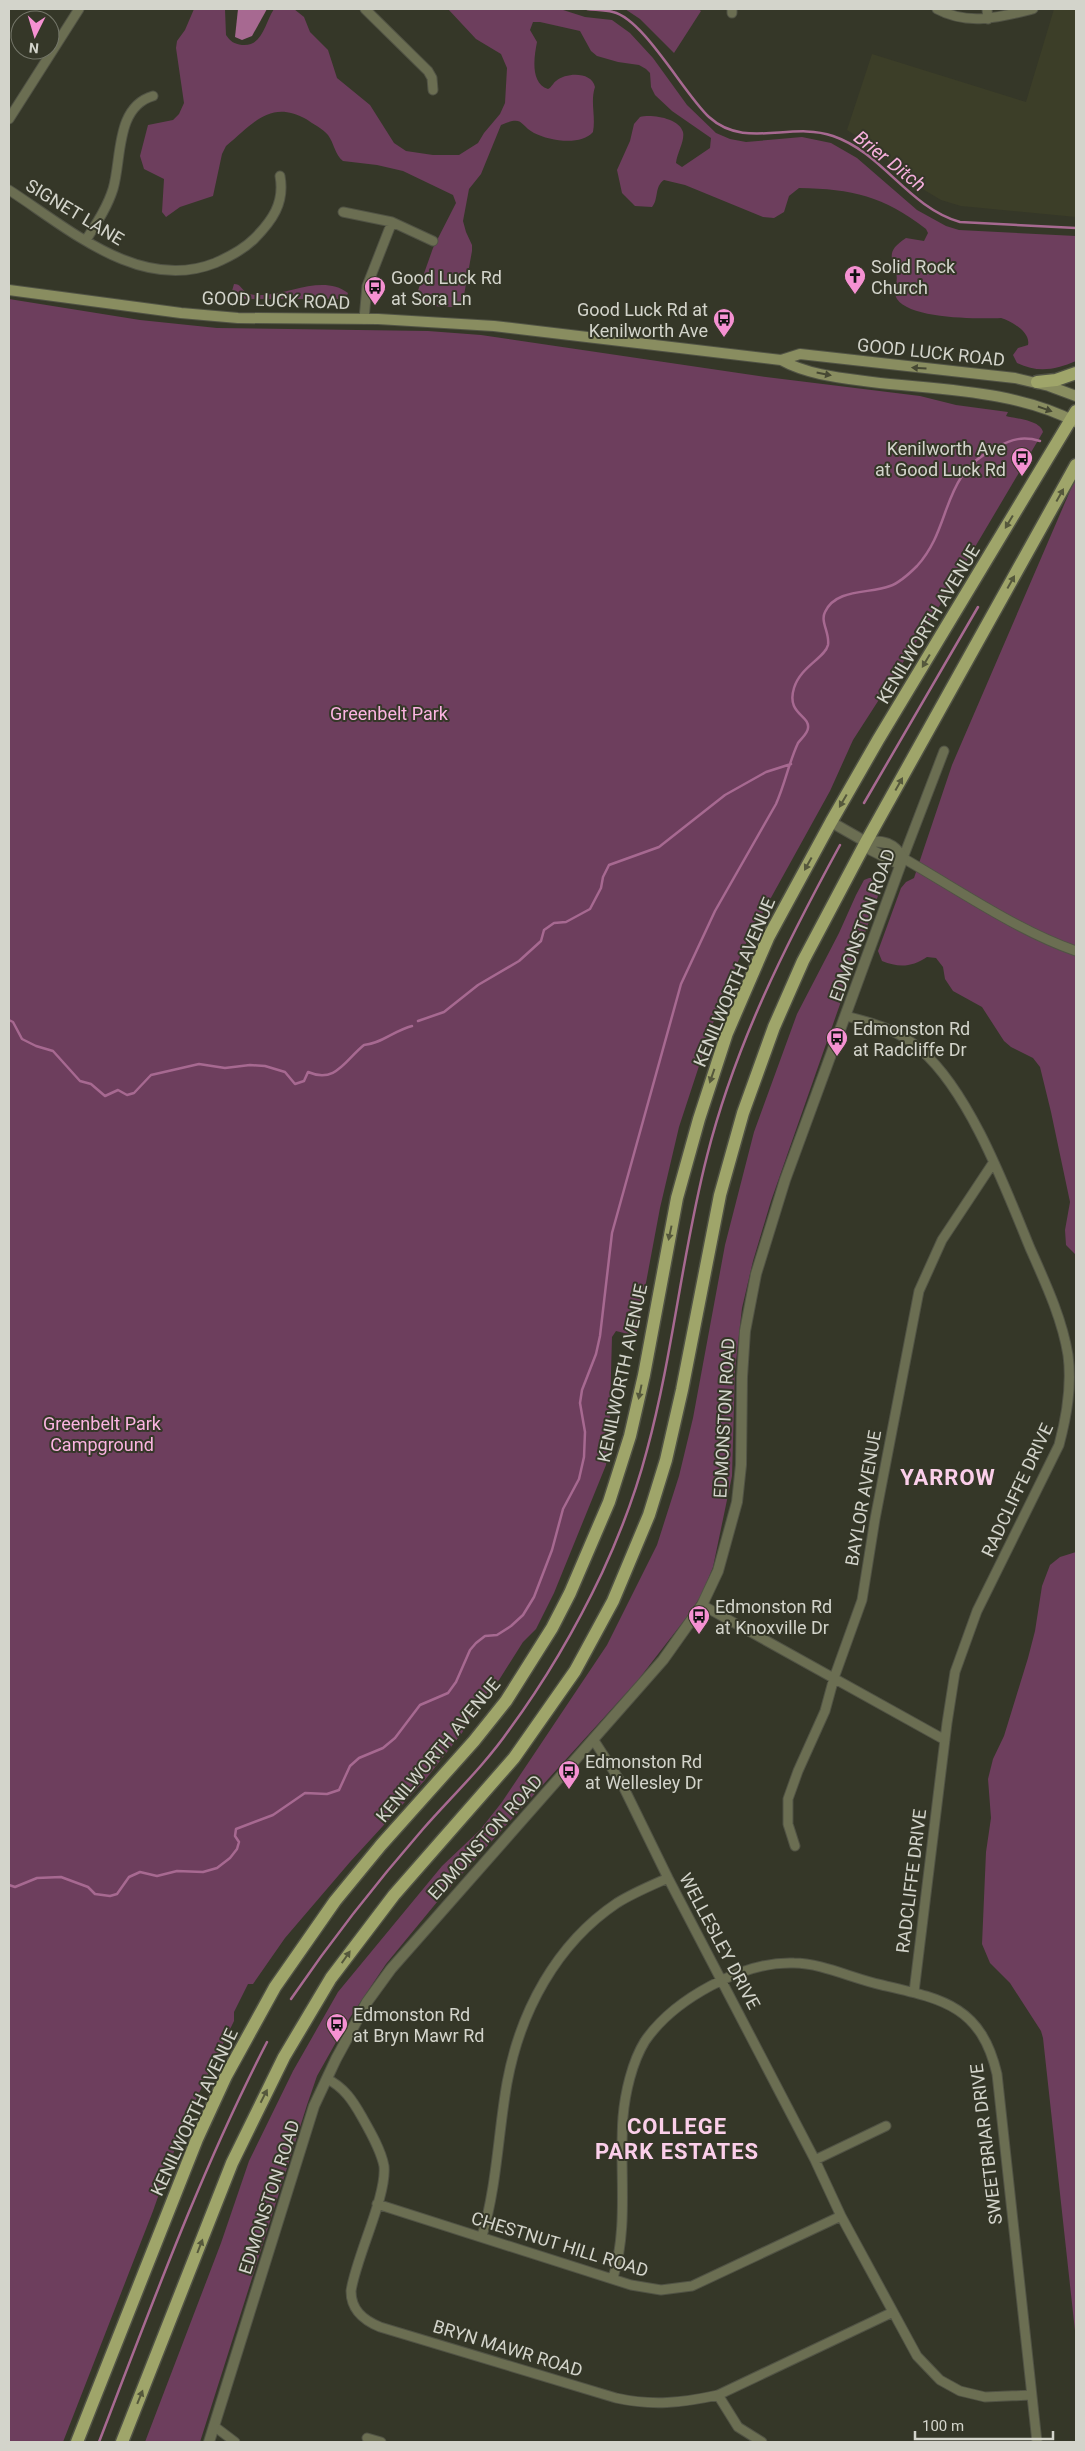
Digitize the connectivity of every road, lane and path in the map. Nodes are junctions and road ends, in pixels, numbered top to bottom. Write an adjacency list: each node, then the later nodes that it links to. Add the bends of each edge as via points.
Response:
1 (79, 9): 9 (street)
2 (365, 9): 7 (street, via 428,71)
3 (937, 9): 6 (street, via 957,17)
4 (987, 9): 6 (street)
5 (1033, 9): 6 (street)
6 (988, 19)
7 (434, 90)
8 (153, 96): 14 (street, via 140,102 128,118 112,190)
9 (9, 118)
10 (280, 176): 14 (street, SIGNET LANE, via 280,203 270,222 241,250 212,264 184,270 149,267 117,258)
11 (9, 190): 14 (street, SIGNET LANE)
12 (344, 212): 13 (street)
13 (392, 222): 15 (street); 17 (street, via 367,286)
14 (86, 240)
15 (433, 241)
16 (9, 290): 17 (main road, GOOD LUCK ROAD, via 238,318)
17 (364, 319): 18 (main road, GOOD LUCK ROAD, via 494,326)
18 (781, 360): 20 (main road, GOOD LUCK ROAD, one-way to 18, via 800,354); 22 (main road, GOOD LUCK ROAD, one-way to 22, via 796,369 1018,401)
19 (1076, 373): 20 (main road)
20 (1037, 382): 21 (main road, GOOD LUCK ROAD)
21 (1076, 396)
22 (1075, 417): 25 (main road, KENILWORTH AVENUE, one-way to 25, via 878,740)
23 (1075, 468): 26 (main road, one-way to 23)
24 (944, 751): 27 (street, EDMONSTON ROAD)
25 (832, 822): 26 (street); 51 (main road, KENILWORTH AVENUE, one-way to 51, via 768,938 712,1075 677,1198 630,1436 586,1559 552,1628 506,1701 335,1901 276,1987 226,2076 197,2139)
26 (866, 842): 27 (street, via 881,840 898,849); 52 (main road, one-way to 26, via 236,2155 308,2013 370,1925 519,1751 575,1671 613,1602 649,1515 666,1460 720,1195 754,1080 803,961)
27 (903, 858): 28 (street, via 1031,931); 29 (street, EDMONSTON ROAD)
28 (1076, 951)
29 (846, 1016): 30 (street, RADCLIFFE DRIVE, via 894,1031 932,1060 964,1104); 31 (street, EDMONSTON ROAD, via 785,1180 756,1274 745,1331 737,1502 718,1571)
30 (992, 1163): 32 (street, BAYLOR AVENUE, via 942,1240 919,1291 862,1600); 34 (street, RADCLIFFE DRIVE, via 1057,1316 1067,1353 1069,1400 1059,1445 961,1651)
31 (702, 1605): 32 (street); 33 (street, EDMONSTON ROAD, via 663,1660)
32 (834, 1678): 34 (street); 35 (street, BAYLOR AVENUE, via 825,1711 788,1799 788,1824)
33 (593, 1739): 36 (street, WELLESLEY DRIVE, via 622,1784); 39 (street, EDMONSTON ROAD, via 391,1969 367,2002)
34 (945, 1740): 38 (street, RADCLIFFE DRIVE)
35 (795, 1846)
36 (668, 1878): 37 (street, WELLESLEY DRIVE); 44 (street, via 637,1892 602,1914 557,1961 528,2010 512,2060)
37 (722, 1980): 38 (street, SWEETBRIAR DRIVE, via 772,1964 797,1963); 41 (street, WELLESLEY DRIVE); 45 (street, SWEETBRIAR DRIVE, via 682,2004 650,2035 638,2055 623,2117 621,2249)
38 (914, 1992): 48 (street, SWEETBRIAR DRIVE, via 966,2015 984,2036 993,2058)
39 (327, 2079): 42 (street, BRYN MAWR ROAD, via 352,2099 377,2147 384,2171); 49 (street, EDMONSTON ROAD, via 314,2106)
40 (886, 2126): 41 (street)
41 (815, 2160): 43 (street, WELLESLEY DRIVE)
42 (377, 2204): 44 (street, CHESTNUT HILL ROAD); 47 (street, BRYN MAWR ROAD, via 351,2291 359,2314 371,2323 636,2402 688,2402)
43 (841, 2216): 45 (street, CHESTNUT HILL ROAD, via 692,2286 661,2290); 46 (street, WELLESLEY DRIVE)
44 (482, 2236): 45 (street, CHESTNUT HILL ROAD)
45 (613, 2278)
46 (894, 2312): 47 (street, BRYN MAWR ROAD); 48 (street, WELLESLEY DRIVE, via 917,2356 932,2374 950,2386 986,2397)
47 (718, 2395): 56 (street, via 738,2427)
48 (1031, 2395): 57 (street, SWEETBRIAR DRIVE)
49 (214, 2426): 53 (street, EDMONSTON ROAD); 54 (street)
50 (368, 2438): 55 (street)
51 (77, 2442)
52 (122, 2442)
53 (209, 2442)
54 (235, 2442)
55 (381, 2442)
56 (762, 2442)
57 (1036, 2442)

